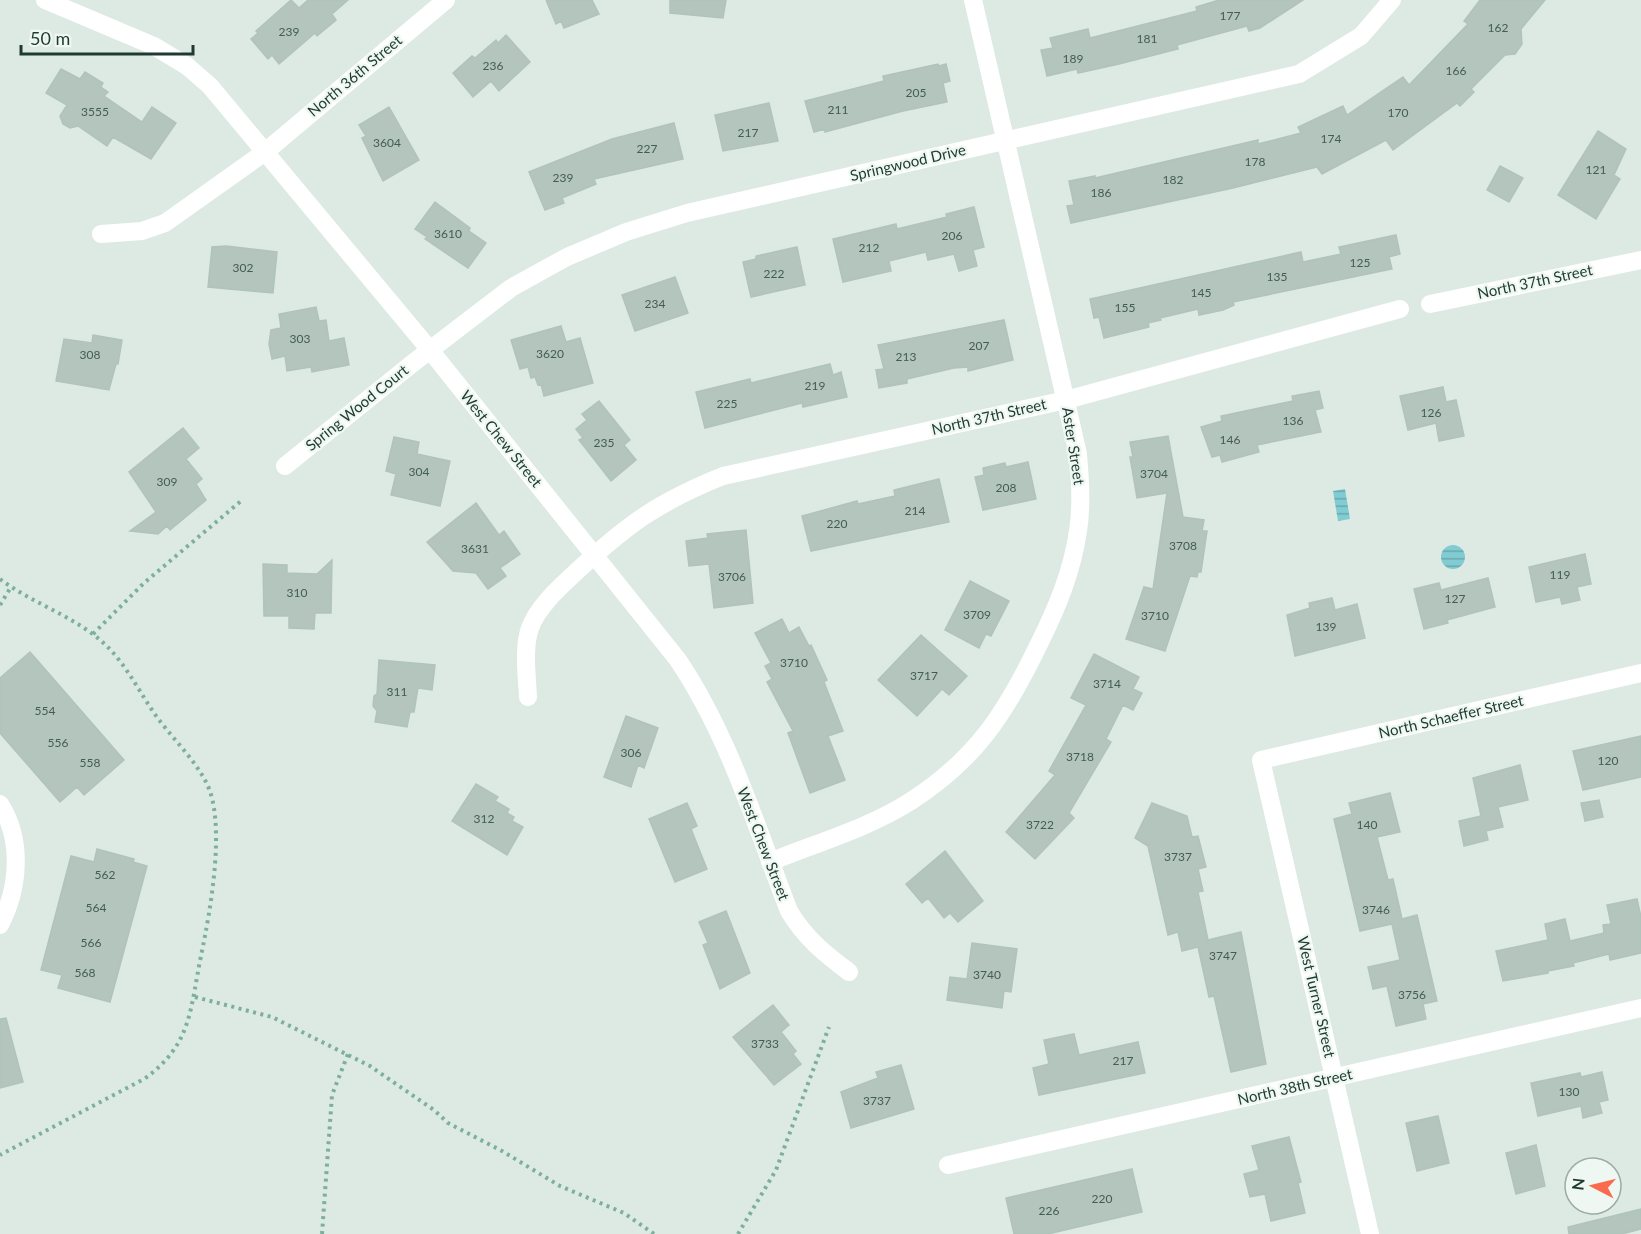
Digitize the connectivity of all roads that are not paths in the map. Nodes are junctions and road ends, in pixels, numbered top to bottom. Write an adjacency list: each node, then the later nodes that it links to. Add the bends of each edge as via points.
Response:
1 (45, 0): 6 (street, West Chew Street, via 154,46 187,66 210,86)
2 (446, 0): 6 (street, North 36th Street)
3 (973, 0): 5 (street, Aster Street)
4 (1392, 0): 5 (street, Springwood Drive, via 1360,36 1299,74)
5 (1006, 141): 11 (street, Springwood Drive, via 687,213 626,232 567,257 511,288); 12 (street, Aster Street)
6 (265, 152): 7 (street, North 36th Street, via 165,223 142,231); 11 (street, West Chew Street)
7 (101, 234)
8 (1641, 260): 9 (street, North 37th Street)
9 (1430, 304)
10 (1400, 309): 12 (street, North 37th Street)
11 (430, 350): 13 (street, Spring Wood Court); 14 (street, West Chew Street)
12 (1066, 400): 14 (street, North 37th Street, via 723,476 650,510); 19 (street, Aster Street, via 1078,454 1079,528 1060,600 1012,700 967,757 910,802)
13 (285, 466)
14 (594, 556): 16 (street, North 37th Street, via 544,606 530,628); 19 (street, West Chew Street, via 701,694)
15 (1641, 673): 17 (street, North Schaeffer Street)
16 (528, 697)
17 (1261, 760): 23 (street, West Turner Street)
18 (0, 804): 20 (street, via 13,834 16,860 14,885)
19 (770, 862): 21 (street, West Chew Street, via 800,930)
20 (0, 925)
21 (849, 972)
22 (1641, 1008): 23 (street, North 38th Street)
23 (1335, 1078): 24 (street, North 38th Street); 25 (street, West Turner Street)
24 (948, 1165)
25 (1370, 1234)

